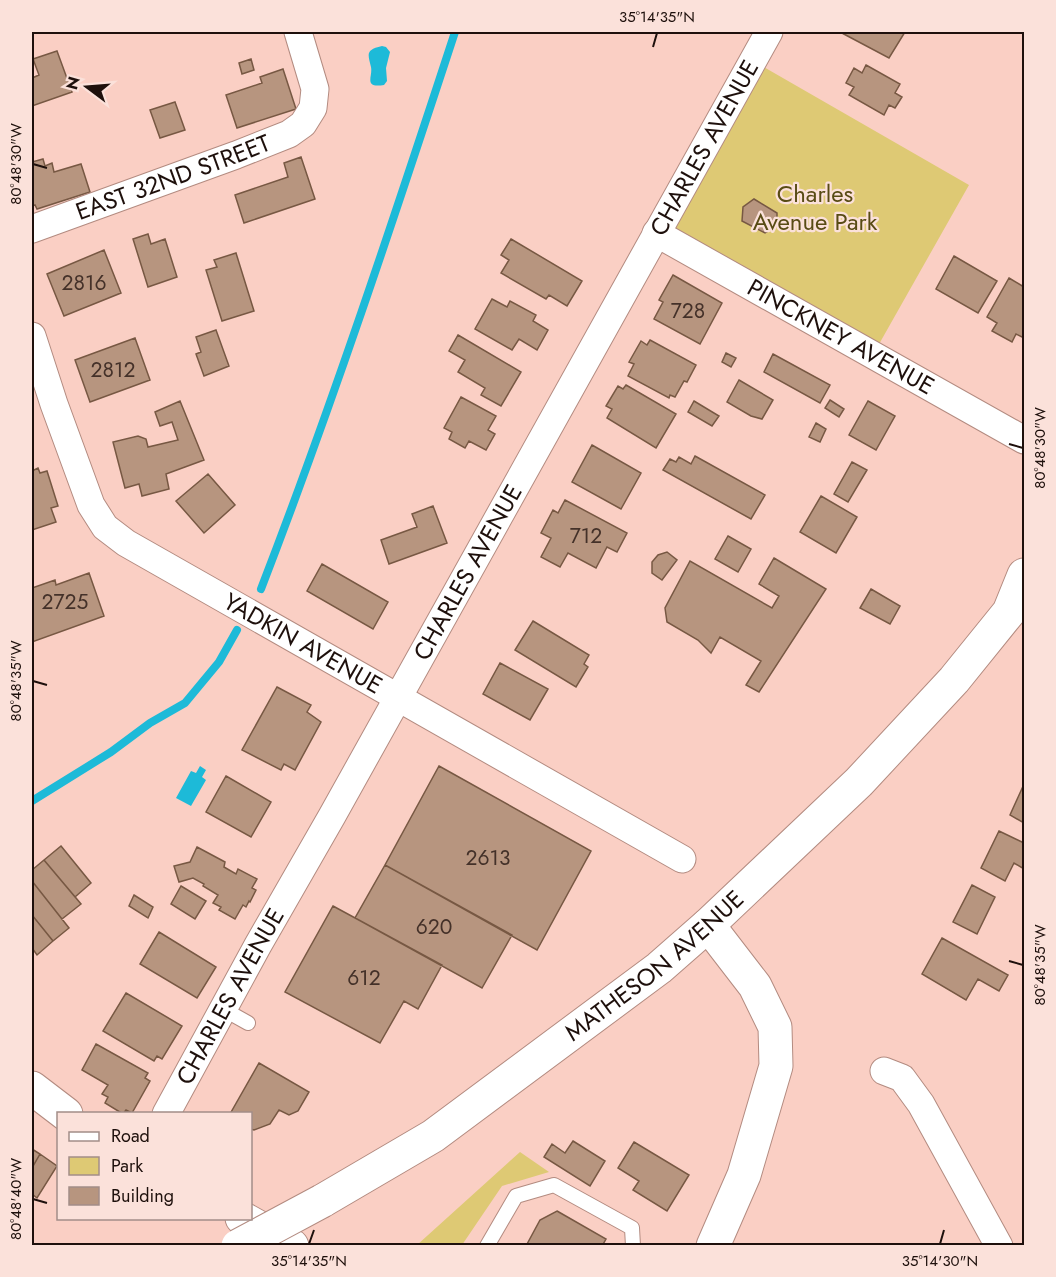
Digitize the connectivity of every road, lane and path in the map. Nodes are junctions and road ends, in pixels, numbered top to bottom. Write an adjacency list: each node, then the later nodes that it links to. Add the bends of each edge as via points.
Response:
1 (298, 32): 3 (street, EAST 32ND STREET, via 315,89 313,108 303,124 289,134)
2 (769, 32): 4 (street, CHARLES AVENUE)
3 (32, 229)
4 (656, 233): 6 (street, PINCKNEY AVENUE); 9 (street, CHARLES AVENUE)
5 (32, 336): 9 (street, YADKIN AVENUE, via 91,505 105,526 126,543)
6 (1024, 440)
7 (1024, 575): 8 (street, MATHESON AVENUE)
8 (1017, 609): 11 (street, MATHESON AVENUE, via 859,782)
9 (396, 698): 10 (street, YADKIN AVENUE); 12 (street, CHARLES AVENUE)
10 (682, 860)
11 (708, 925): 19 (street, MATHESON AVENUE, bridge, via 650,975 433,1136); 23 (street, via 755,986 775,1026 776,1066 744,1175)
12 (223, 1009): 13 (lane); 17 (street, CHARLES AVENUE)
13 (249, 1023)
14 (884, 1071): 24 (street, via 902,1078 912,1089)
15 (32, 1088): 16 (street)
16 (65, 1112)
17 (167, 1112)
18 (246, 1220): 20 (street)
19 (238, 1245)
20 (292, 1245)
21 (486, 1245): 22 (lane, via 516,1196 554,1185 633,1228)
22 (633, 1245)
23 (713, 1245)
24 (999, 1245)

